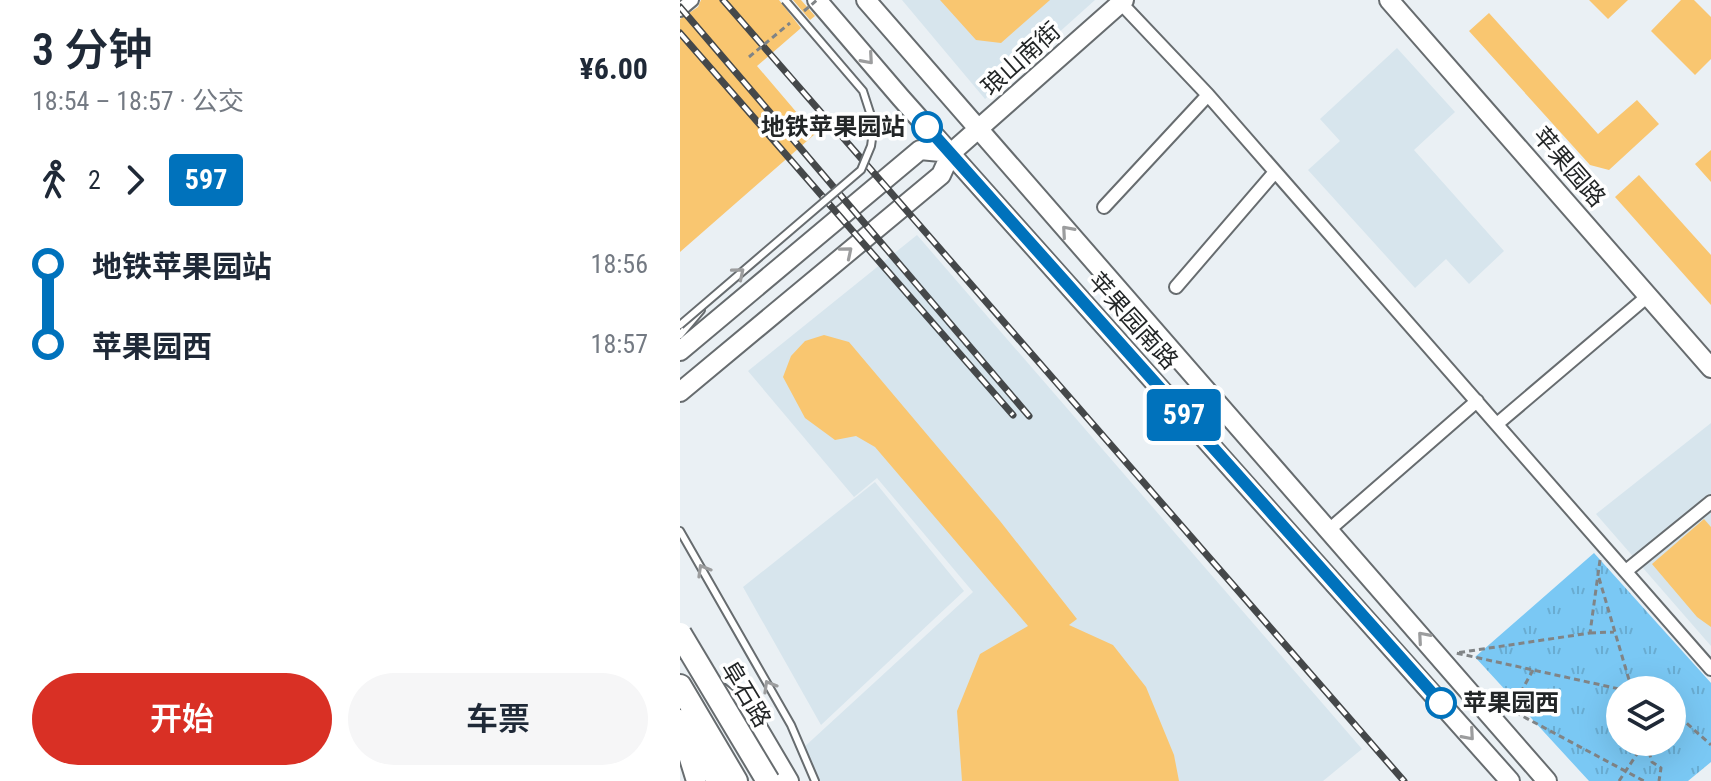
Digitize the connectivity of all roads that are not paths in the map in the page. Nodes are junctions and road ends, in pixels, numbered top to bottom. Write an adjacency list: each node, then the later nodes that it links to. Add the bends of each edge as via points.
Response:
1 (692, 0): 7 (street)
2 (785, 0): 14 (lane, one-way to 2, bridge, via 861,170 871,146 874,125 863,91)
3 (817, 0): 10 (main road, 苹果园南路, one-way to 10)
4 (866, 0): 9 (main road, 苹果园南路)
5 (1389, 0): 15 (main road, 苹果园路)
6 (1121, 1): 8 (street); 9 (main road, 琅山南街)
7 (680, 10)
8 (1208, 95): 11 (street); 12 (street)
9 (978, 129): 10 (main road, 琅山南街); 24 (main road, 苹果园南路, one-way to 9)
10 (951, 153): 18 (main road, via 920,150); 20 (main road, 琅山南街, one-way to 10, via 941,175); 40 (main road, 苹果园南路, one-way to 40)
11 (1275, 172): 13 (street); 21 (street)
12 (1104, 207)
13 (1176, 287)
14 (714, 295): 16 (lane, bridge); 17 (lane, bridge)
15 (1649, 295): 19 (main road, 苹果园路); 22 (street)
16 (680, 325)
17 (680, 335)
18 (680, 351)
19 (1711, 368)
20 (680, 392)
21 (1477, 401): 22 (street); 24 (street)
22 (1497, 424): 26 (street)
23 (1711, 502): 26 (street)
24 (1330, 529): 41 (main road, 苹果园南路, one-way to 24)
25 (680, 531): 39 (lane, one-way to 25, via 791,725)
26 (1626, 571): 28 (street)
27 (680, 636): 29 (main road, 阜石路); 37 (highway, 阜石路, bridge)
28 (1711, 669)
29 (702, 678): 36 (main road, 阜石路); 38 (main road, via 753,720)
30 (680, 686): 35 (highway)
31 (680, 719): 34 (main road)
32 (680, 728): 33 (main road)
33 (696, 781)
34 (716, 781)
35 (736, 781)
36 (761, 781)
37 (768, 781)
38 (789, 781)
39 (815, 781)
40 (1510, 781)
41 (1547, 781)

